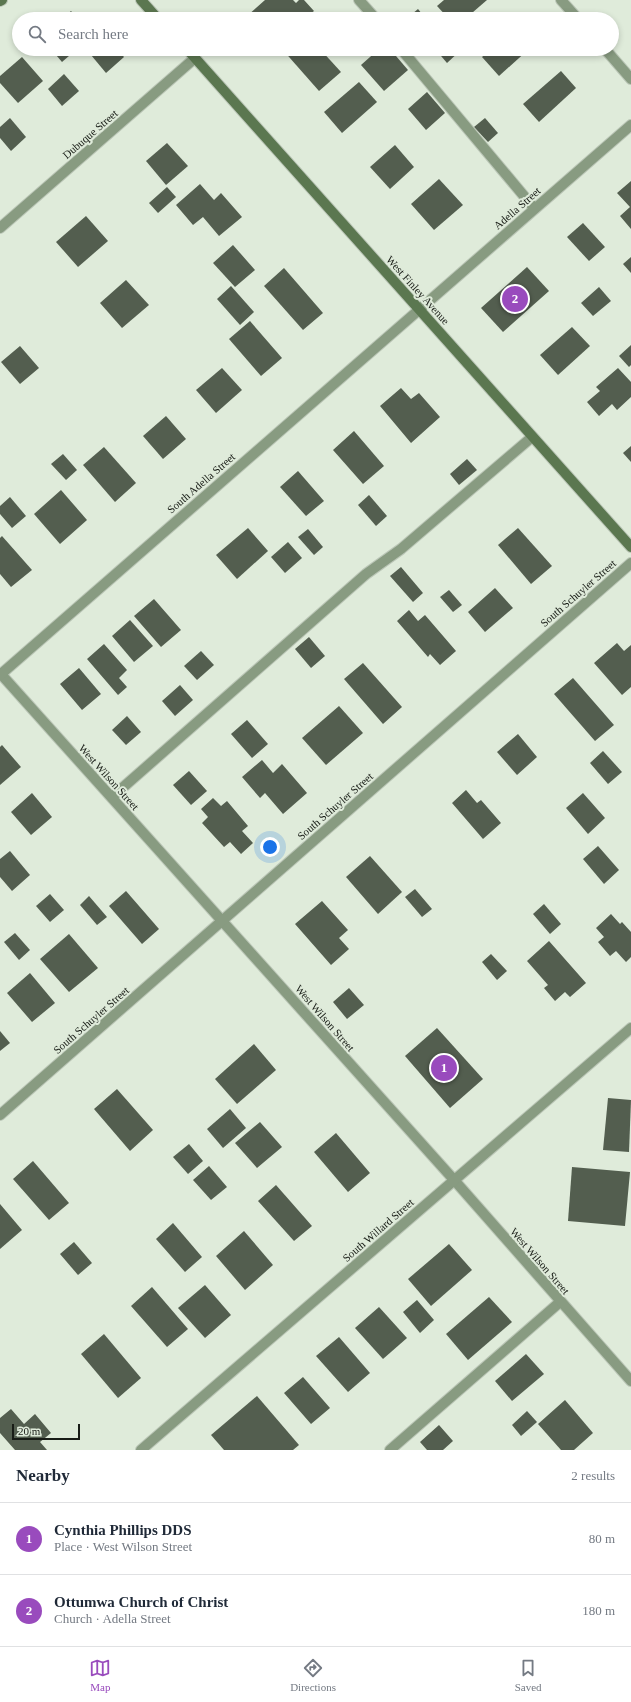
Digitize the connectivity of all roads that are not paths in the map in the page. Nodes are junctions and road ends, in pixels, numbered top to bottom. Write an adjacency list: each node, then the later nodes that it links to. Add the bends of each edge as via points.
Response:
1 (140, 0): 4 (main road)
2 (359, 0): 5 (street)
3 (561, 0): 6 (street)
4 (151, 12)
5 (370, 12)
6 (572, 12)
7 (407, 56): 12 (street)
8 (611, 56): 10 (street)
9 (196, 58): 13 (street, Dubuque Street); 14 (main road, West Finley Avenue)
10 (631, 79)
11 (631, 125): 12 (street, Adella Street)
12 (534, 208): 14 (street, Adella Street)
13 (0, 228)
14 (419, 310): 15 (main road, West Finley Avenue); 18 (street, South Adella Street)
15 (532, 437): 16 (main road, West Finley Avenue); 19 (street, via 401,549 366,574)
16 (631, 547)
17 (631, 563): 20 (street, South Schuyler Street)
18 (0, 674): 19 (street, West Wilson Street)
19 (112, 798): 20 (street, West Wilson Street)
20 (222, 921): 22 (street, South Schuyler Street); 23 (street, West Wilson Street)
21 (631, 1028): 23 (street, South Willard Street)
22 (0, 1115)
23 (455, 1180): 24 (street, West Wilson Street); 26 (street, South Willard Street)
24 (560, 1302): 25 (street, West Wilson Street); 27 (street)
25 (631, 1381)
26 (141, 1450)
27 (390, 1450)

